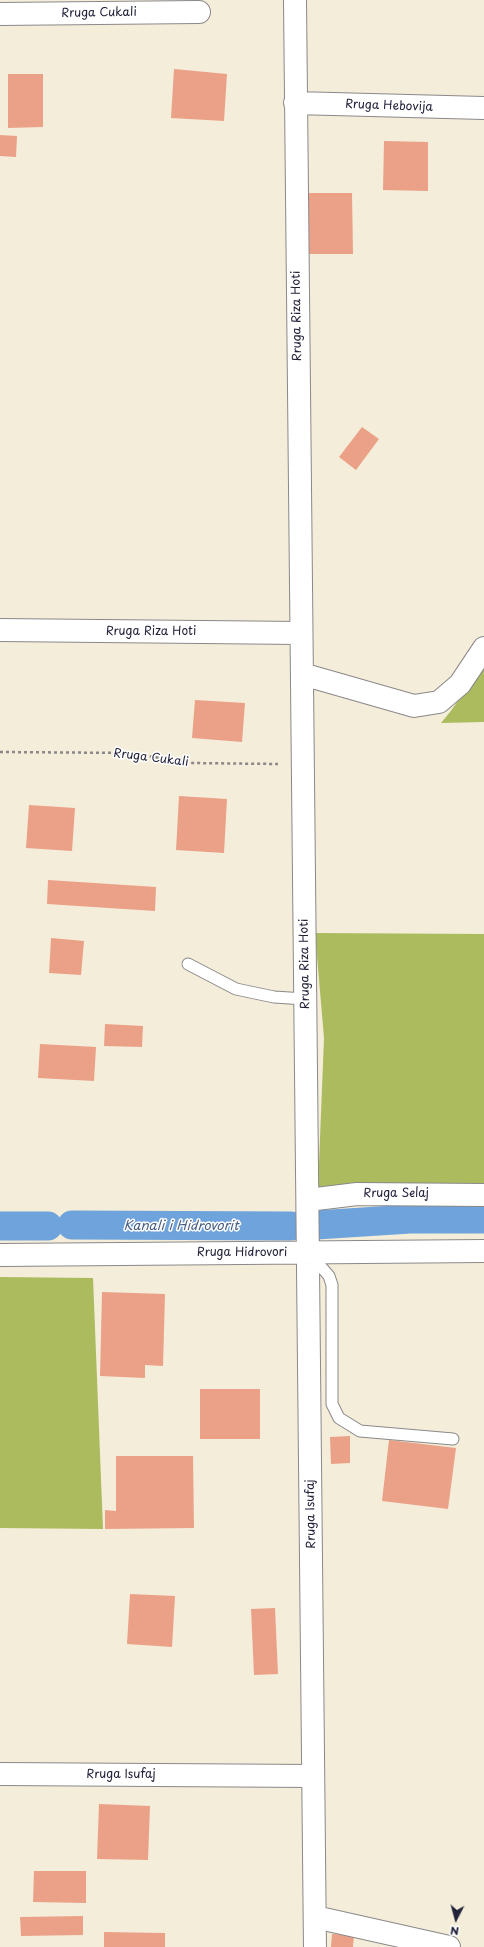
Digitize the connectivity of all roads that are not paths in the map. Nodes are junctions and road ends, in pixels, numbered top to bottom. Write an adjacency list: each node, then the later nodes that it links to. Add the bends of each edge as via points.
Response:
1 (295, 0): 4 (street, Rruga Riza Hoti)
2 (199, 12): 3 (street, Rruga Cukali)
3 (0, 14)
4 (295, 103): 5 (street, Rruga Hebovija); 7 (street, Rruga Riza Hoti)
5 (484, 108)
6 (0, 630): 7 (street, Rruga Riza Hoti)
7 (301, 633): 9 (street, Rruga Riza Hoti)
8 (484, 648): 9 (street, via 460,684 439,702 414,706)
9 (302, 674): 11 (street, Rruga Riza Hoti)
10 (188, 964): 11 (lane, via 236,989 274,997)
11 (306, 999): 13 (street, Rruga Riza Hoti)
12 (484, 1195): 13 (street, Rruga Selaj, via 357,1194)
13 (308, 1200): 15 (street, Rruga Riza Hoti)
14 (484, 1251): 15 (street, Rruga Hidrovori)
15 (309, 1253): 16 (street, Rruga Hidrovori); 17 (lane, via 329,1276 332,1285 332,1404 339,1418 360,1431); 19 (street, Rruga Isufaj)
16 (0, 1256)
17 (454, 1439)
18 (0, 1774): 19 (street, Rruga Isufaj)
19 (314, 1776): 20 (street, Rruga Isufaj)
20 (315, 1917): 21 (street, Rruga Isufaj); 22 (street)
21 (315, 1947)
22 (450, 1947)

